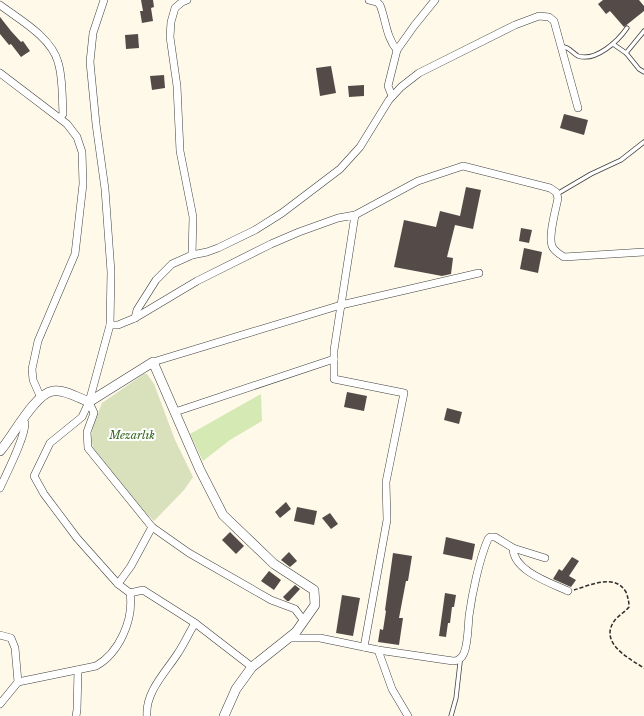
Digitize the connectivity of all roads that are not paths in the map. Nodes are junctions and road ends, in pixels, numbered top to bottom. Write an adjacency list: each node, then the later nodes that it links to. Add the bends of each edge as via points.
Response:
1 (104, 0): 26 (street, via 93,33 90,62 105,189 111,272)
2 (187, 0): 22 (street, via 176,8 171,22 170,37 177,86 180,151 193,217)
3 (369, 0): 5 (street)
4 (435, 0): 11 (street)
5 (378, 1): 11 (street, via 391,41)
6 (0, 5): 17 (street, via 46,40 53,50 60,71 63,114)
7 (627, 28): 9 (lane)
8 (644, 31): 12 (lane)
9 (613, 44): 10 (lane, via 588,57 579,56 567,47); 12 (lane)
10 (562, 47): 15 (street, via 554,22 549,17 540,16 428,67); 16 (street)
11 (397, 50): 15 (street, via 388,86)
12 (626, 53): 13 (lane)
13 (644, 72)
14 (0, 73): 17 (street)
15 (392, 96): 22 (street, via 360,147 331,176 255,230 218,248)
16 (578, 108)
17 (60, 118): 29 (street, via 71,128 80,144 83,184 75,254 38,341 32,375)
18 (644, 142): 19 (lane, via 621,160)
19 (557, 194): 20 (street, via 550,188 463,166 418,182); 21 (street, via 551,238 552,245 559,254 568,258)
20 (355, 215): 24 (street); 25 (street, via 338,218 271,244 197,281)
21 (644, 252)
22 (192, 255): 25 (street, via 178,260 161,274 137,310)
23 (479, 273): 24 (street)
24 (341, 305): 27 (street); 28 (street)
25 (135, 318): 26 (street)
26 (110, 326): 30 (street)
27 (334, 359): 31 (street); 45 (street, via 334,379 404,393 386,482 387,520)
28 (152, 362): 30 (street); 31 (street)
29 (41, 398): 30 (street, via 56,391); 32 (street)
30 (89, 402): 35 (street, via 94,413 87,432 88,448); 38 (street, via 82,417 50,442 34,476 44,494 77,538)
31 (175, 412): 41 (street, via 200,470 224,515 274,564 314,590 315,605)
32 (22, 420): 33 (street); 34 (street, via 25,426 22,437)
33 (0, 451)
34 (0, 488)
35 (152, 527): 38 (street); 41 (street, via 190,553 271,600 295,609)
36 (512, 548): 37 (street); 39 (street, via 517,561 528,571); 47 (street, via 495,537 488,539 469,615 465,650)
37 (544, 558)
38 (118, 584): 40 (street)
39 (568, 591)
40 (130, 594): 42 (street, via 143,590); 49 (street, via 128,621 115,648 96,666)
41 (304, 621): 44 (street)
42 (195, 623): 48 (street); 53 (street, via 153,691 148,702)
43 (0, 635): 50 (street, via 11,638 15,648)
44 (290, 638): 45 (street, via 320,638); 48 (street)
45 (364, 647): 46 (street)
46 (378, 650): 47 (street, via 454,661); 55 (street, via 392,690)
47 (460, 659): 56 (lane, via 456,698)
48 (252, 667): 54 (street, via 236,688)
49 (78, 670): 50 (street); 52 (street)
50 (18, 682): 51 (street)
51 (0, 704)
52 (76, 716)
53 (147, 716)
54 (224, 716)
55 (408, 716)
56 (451, 716)

